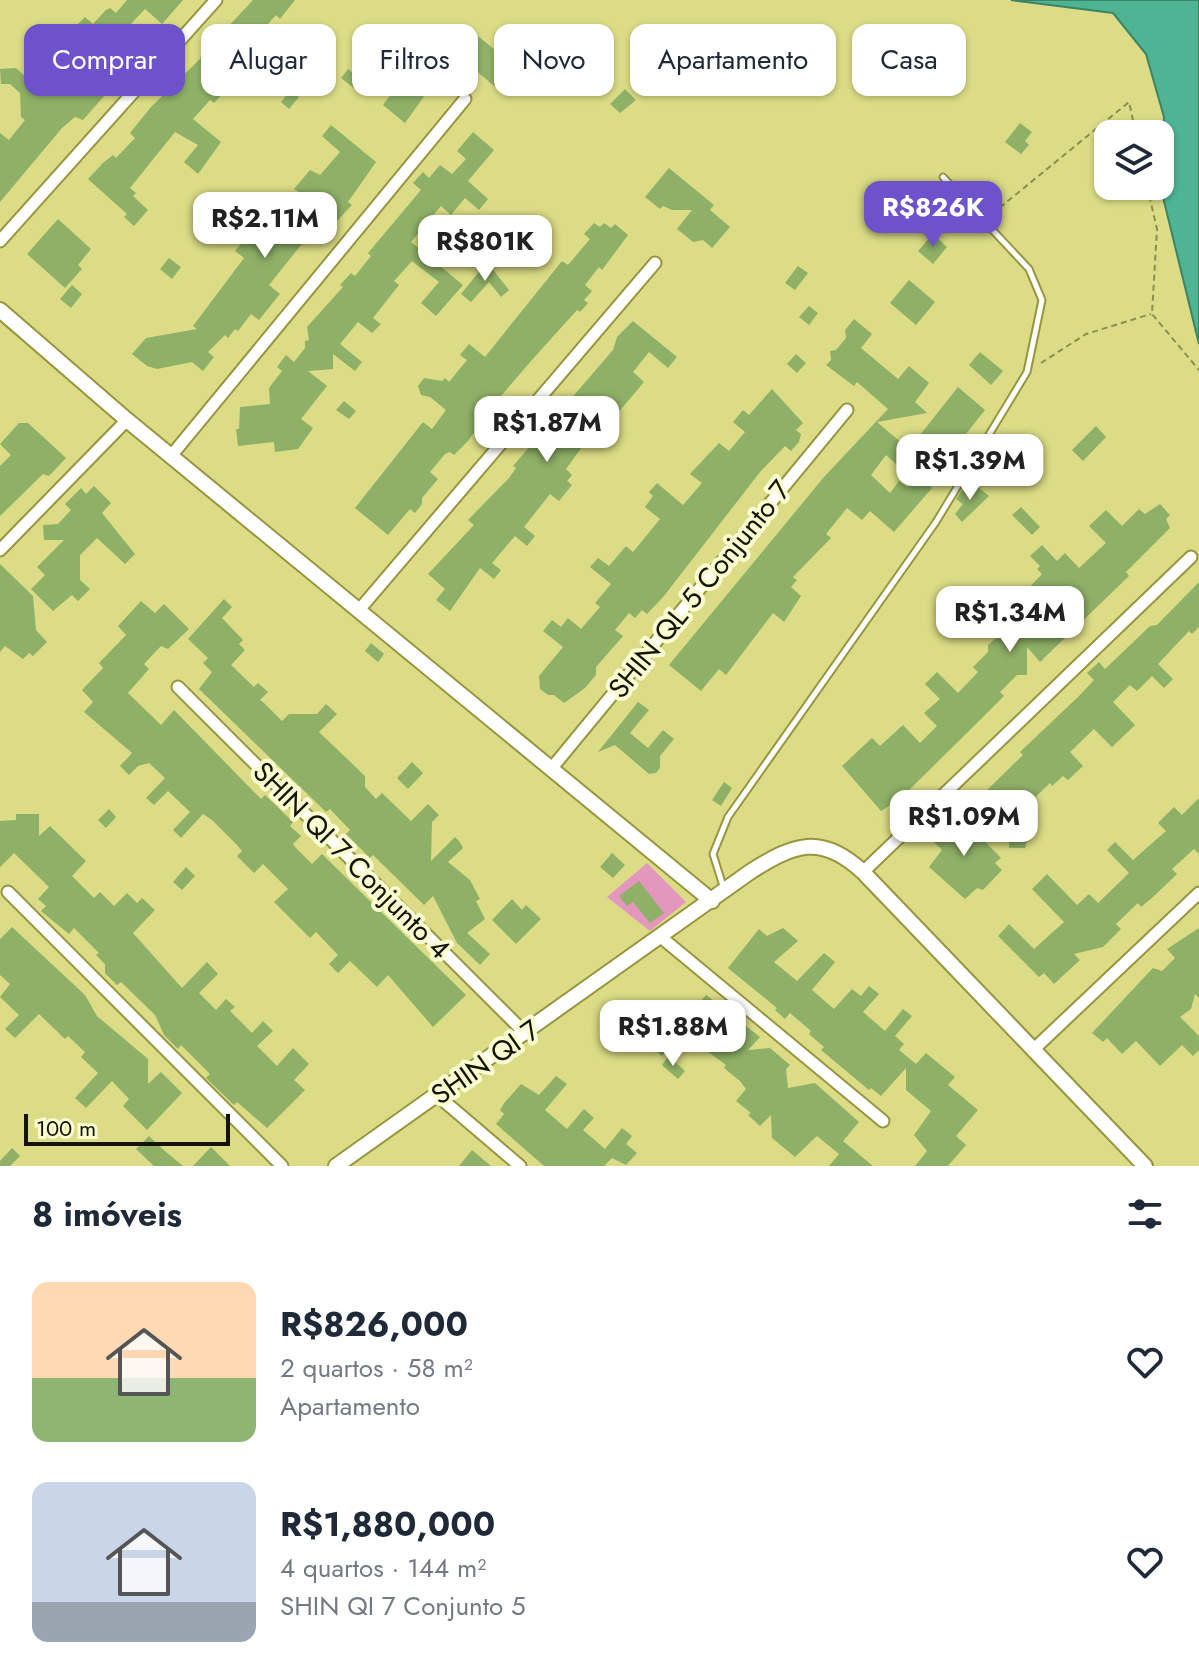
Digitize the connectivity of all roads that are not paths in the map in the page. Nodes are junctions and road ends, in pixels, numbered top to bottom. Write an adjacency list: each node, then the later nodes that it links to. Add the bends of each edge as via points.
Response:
1 (216, 0): 4 (street)
2 (465, 99): 9 (street)
3 (943, 177): 16 (lane, via 1029,269 1042,300 1027,372 936,522 728,817 713,854)
4 (0, 241)
5 (655, 263): 12 (street)
6 (0, 310): 8 (street)
7 (847, 410): 14 (street, SHIN QL 5 Conjunto 7)
8 (127, 420): 9 (street); 10 (street)
9 (171, 456): 12 (street)
10 (0, 550)
11 (1191, 557): 15 (street)
12 (359, 610): 14 (street)
13 (178, 687): 21 (street, SHIN QI 7 Conjunto 4)
14 (551, 769): 19 (street)
15 (863, 872): 16 (street, SHIN QI 7, via 838,852 798,847); 22 (street, SHIN QI 7)
16 (725, 891): 19 (street, SHIN QI 7)
17 (8, 892): 25 (street)
18 (1199, 893): 22 (street)
19 (712, 901): 20 (street, SHIN QI 7)
20 (662, 938): 21 (street, SHIN QI 7); 24 (street)
21 (526, 1034): 23 (street, SHIN QI 7)
22 (1033, 1050): 28 (street, SHIN QI 7)
23 (438, 1096): 26 (street, SHIN QI 7); 27 (street)
24 (883, 1121)
25 (282, 1166)
26 (336, 1166)
27 (520, 1166)
28 (1145, 1166)

